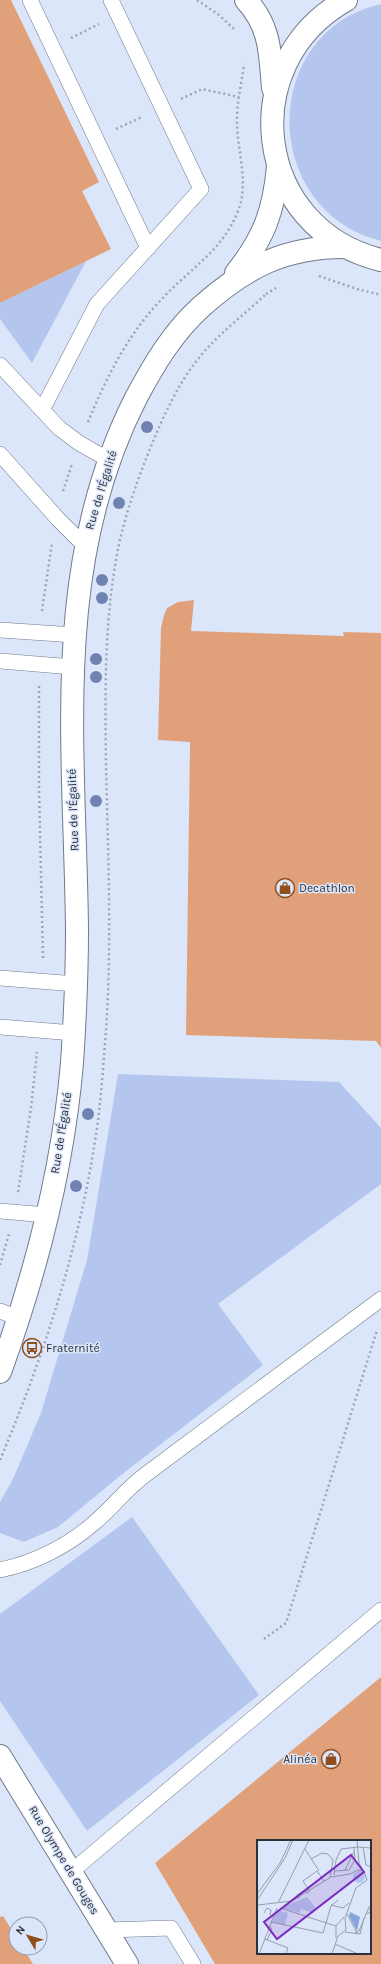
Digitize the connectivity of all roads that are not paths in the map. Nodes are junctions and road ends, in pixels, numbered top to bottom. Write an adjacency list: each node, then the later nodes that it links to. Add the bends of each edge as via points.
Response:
1 (30, 0): 8 (lane)
2 (111, 0): 8 (lane, via 201,189)
3 (246, 0): 5 (street, via 256,12 268,37)
4 (346, 0): 5 (street, via 321,17 299,41 283,70)
5 (274, 101): 6 (street, via 272,133)
6 (278, 165): 7 (street, via 291,194 303,212 318,228); 10 (street, Rue de l'Égalité, via 274,200 266,226 253,251)
7 (344, 247): 9 (street); 10 (street, Rue de l'Égalité, via 314,248 285,254 255,267)
8 (148, 248): 12 (lane, via 97,304)
9 (381, 260)
10 (228, 284): 14 (street, Rue de l'Égalité, via 183,324 159,355 124,423)
11 (0, 365): 12 (lane)
12 (42, 410): 14 (lane, via 59,428 79,443)
13 (0, 454): 15 (lane)
14 (109, 460): 15 (street, Rue de l'Égalité)
15 (85, 546): 17 (street, Rue de l'Égalité, via 76,607)
16 (0, 630): 17 (lane)
17 (75, 635): 19 (street, Rue de l'Égalité)
18 (0, 661): 19 (lane)
19 (74, 667): 21 (street, Rue de l'Égalité, via 71,736 77,925)
20 (0, 978): 21 (lane)
21 (76, 984): 23 (street, Rue de l'Égalité)
22 (0, 1027): 23 (lane)
23 (74, 1033): 25 (street, Rue de l'Égalité, via 65,1119)
24 (0, 1211): 25 (lane)
25 (47, 1214): 27 (street, Rue de l'Égalité)
26 (381, 1299): 29 (lane, via 143,1477 80,1534 32,1560)
27 (10, 1314): 28 (street, Rue de l'Égalité)
28 (0, 1372)
29 (0, 1570)
30 (381, 1610): 32 (lane)
31 (0, 1756): 32 (street, Rue Olympe de Gouges)
32 (71, 1872): 33 (street, Rue Olympe de Gouges)
33 (107, 1930): 34 (street, Rue Olympe de Gouges); 35 (lane, via 171,1928)
34 (127, 1964)
35 (193, 1964)

